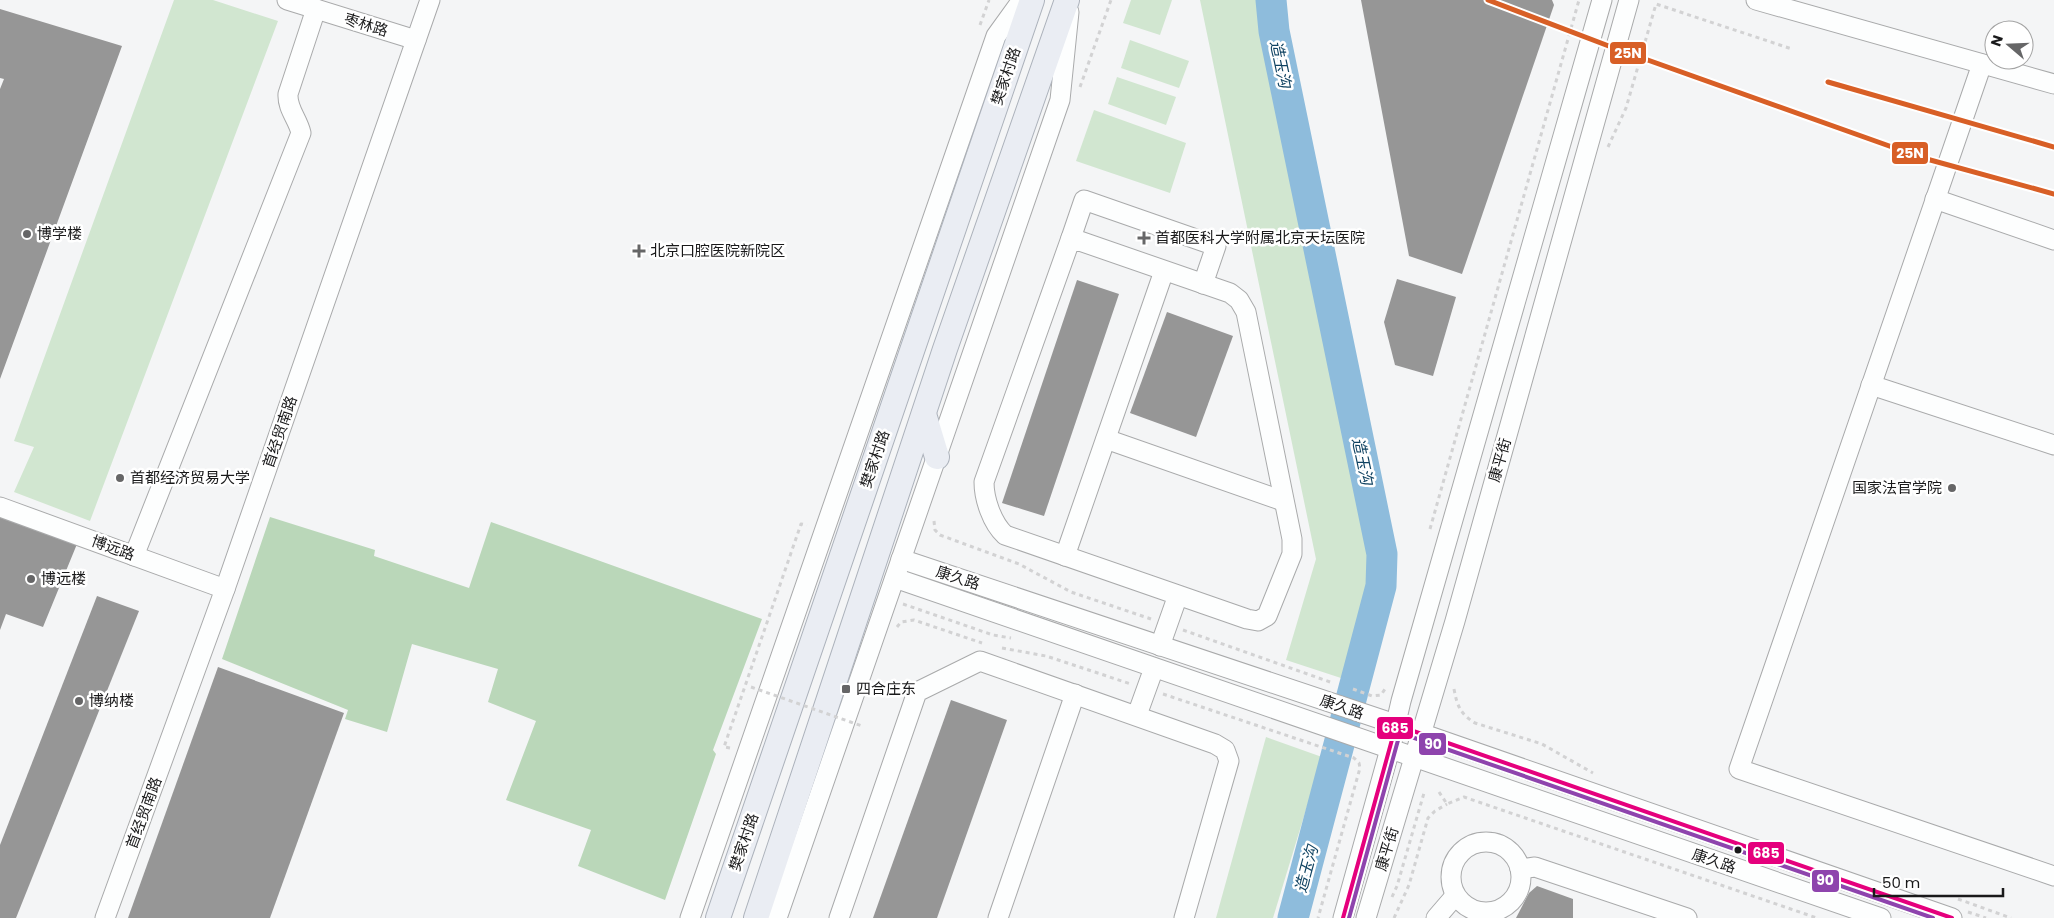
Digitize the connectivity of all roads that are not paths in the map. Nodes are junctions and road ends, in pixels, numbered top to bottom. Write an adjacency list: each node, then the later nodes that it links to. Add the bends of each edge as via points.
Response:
1 (286, 0): 9 (street, 枣林路)
2 (430, 0): 10 (street, 首经贸南路)
3 (1022, 0): 45 (street, via 996,36)
4 (1032, 0): 46 (main road, 樊家村路)
5 (1069, 0): 19 (main road); 22 (street, via 1060,100)
6 (1602, 0): 37 (street, 康平街)
7 (1629, 0): 38 (street, 康平街)
8 (1756, 0): 11 (street)
9 (316, 9): 10 (street, 枣林路); 25 (street, via 288,94 287,103 301,133)
10 (416, 40): 30 (street, 首经贸南路)
11 (1982, 64): 12 (street); 13 (street)
12 (2054, 83)
13 (1935, 200): 15 (street); 18 (street)
14 (1071, 238): 16 (street); 17 (street, via 1084,200 1216,246); 26 (street, via 984,482 997,527 1005,535)
15 (2054, 240)
16 (1164, 270): 17 (street); 20 (street)
17 (1203, 284): 23 (street, via 1230,293 1246,312)
18 (1871, 384): 21 (street); 42 (street, via 1739,769)
19 (924, 414): 22 (main road); 47 (main road)
20 (1106, 438): 23 (street); 26 (street)
21 (2054, 445)
22 (936, 457): 27 (street)
23 (1283, 501): 32 (street, via 1292,539 1292,554 1267,616 1258,621 1247,619)
24 (0, 506): 25 (street, 博远路)
25 (134, 556): 30 (street, 博远路)
26 (1065, 556): 32 (street)
27 (901, 559): 28 (street, 康久路); 29 (street)
28 (949, 575): 31 (street); 33 (street, 康久路)
29 (895, 578): 31 (street, 康久路); 48 (street)
30 (225, 589): 44 (street, 首经贸南路)
31 (942, 595): 34 (street, 康久路)
32 (1178, 595): 33 (street)
33 (1160, 646): 37 (street, 康久路)
34 (1154, 668): 36 (street); 39 (street, 康久路)
35 (1075, 694): 36 (street); 49 (street, via 980,662 917,692); 50 (street)
36 (1137, 715): 51 (street, via 1216,744 1225,750 1229,761)
37 (1396, 725): 38 (street, 康久路); 39 (street, 康平街)
38 (1421, 734): 40 (street, 康平街); 57 (street, 康久路)
39 (1390, 749): 40 (street, 康久路); 52 (street, 康平街)
40 (1414, 757): 53 (street, 康平街); 56 (street, 康久路)
41 (1520, 869): 43 (street, via 1519,891 1504,908 1483,913 1467,908); 43 (street, via 1516,858 1496,843 1472,844 1454,861 1450,872 1450,885); 55 (street, via 1535,867)
42 (2054, 876)
43 (1455, 896): 54 (street)
44 (105, 918)
45 (690, 918)
46 (718, 918)
47 (756, 918)
48 (777, 918)
49 (839, 918)
50 (998, 918)
51 (1184, 918)
52 (1343, 918)
53 (1366, 918)
54 (1436, 918)
55 (1687, 918)
56 (1881, 918)
57 (1952, 918)

